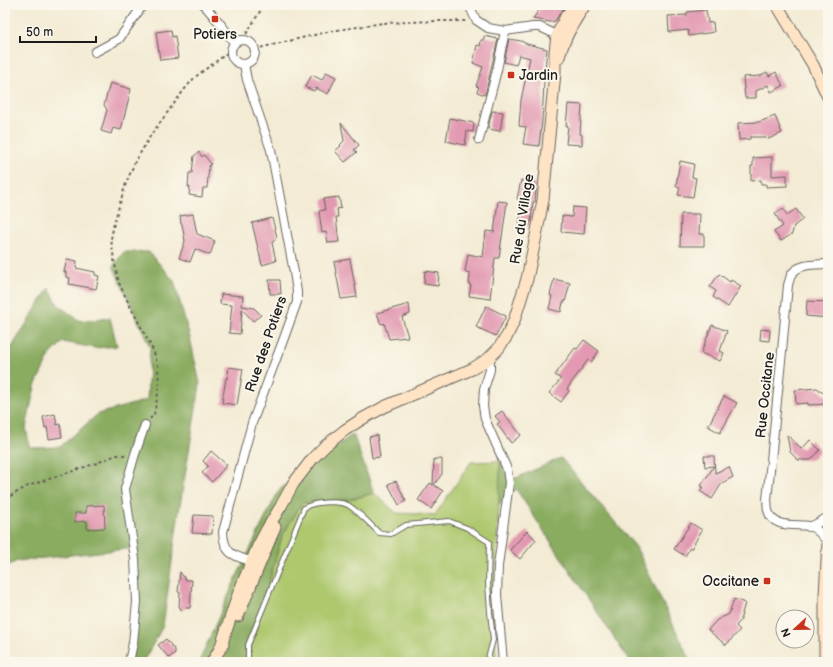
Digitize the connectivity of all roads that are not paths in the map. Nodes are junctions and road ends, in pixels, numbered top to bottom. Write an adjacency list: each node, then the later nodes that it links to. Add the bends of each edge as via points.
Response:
1 (143, 5): 10 (street, via 119,39)
2 (204, 5): 9 (street)
3 (469, 5): 7 (street, via 476,20 488,28)
4 (576, 5): 8 (street, Rue du Village, via 566,16)
5 (585, 5): 8 (street, Rue du Village)
6 (777, 5): 12 (street, via 813,65)
7 (506, 31): 8 (street, via 533,26); 13 (street)
8 (561, 37): 15 (street, Rue du Village, via 555,73 543,200 527,279 514,322 498,349)
9 (234, 42): 11 (street, via 230,53 235,61); 11 (street, via 248,40 255,49 252,59)
10 (95, 52)
11 (244, 64): 20 (street, Rue des Potiers, via 271,150 297,292 297,302 252,423 223,532 226,548 231,553)
12 (828, 97)
13 (479, 140)
14 (828, 264): 18 (street, Rue Occitane, via 798,268 791,275 788,285 768,500 768,510 772,518 779,523)
15 (488, 359): 20 (street, Rue du Village, via 472,369 362,418 325,446 293,484 281,506 272,534); 25 (street, via 490,370 484,389 483,406 485,419 507,469 509,483 498,566 497,595)
16 (146, 425): 21 (street, via 125,489 135,559 137,602)
17 (828, 517): 18 (street, Rue Occitane)
18 (810, 526): 19 (street)
19 (828, 542): 26 (street)
20 (256, 562): 22 (street, Rue du Village, via 231,631)
21 (129, 662)
22 (212, 662)
23 (248, 662): 24 (lane, via 248,645 304,508 320,502 346,504 379,533 391,534 406,525 450,521 489,542 488,583 493,640)
24 (487, 662)
25 (503, 662)
26 (825, 662)

